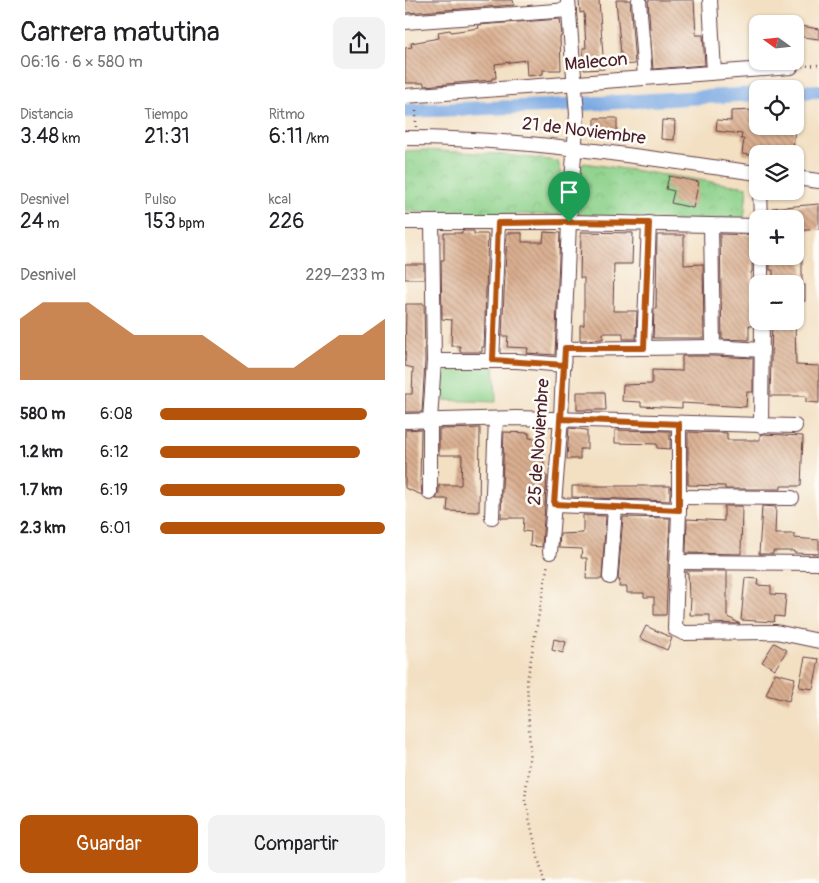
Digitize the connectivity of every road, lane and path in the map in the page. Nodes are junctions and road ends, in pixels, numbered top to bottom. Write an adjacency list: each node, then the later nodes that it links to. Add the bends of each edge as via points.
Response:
1 (639, 0): 7 (street)
2 (710, 0): 6 (street)
3 (569, 5): 4 (street); 8 (street, 25 de Noviembre)
4 (405, 22)
5 (749, 70): 6 (street, Malecon)
6 (714, 72): 7 (street, Malecon)
7 (645, 77): 8 (street, Malecon)
8 (575, 88): 9 (street, Malecon); 13 (street, 25 de Noviembre)
9 (405, 96)
10 (416, 107): 11 (path)
11 (416, 124)
12 (405, 138): 13 (street, 21 de Noviembre, via 460,138)
13 (575, 147): 14 (street, 21 de Noviembre); 19 (street, 25 de Noviembre)
14 (749, 172)
15 (804, 179): 16 (street)
16 (819, 181)
17 (405, 222): 18 (street)
18 (432, 222): 20 (street); 30 (street)
19 (569, 222): 20 (street); 21 (street); 26 (street, 25 de Noviembre)
20 (498, 223): 29 (street)
21 (649, 223): 22 (street); 27 (street)
22 (711, 225): 23 (street); 25 (street)
23 (749, 226)
24 (761, 330): 28 (street)
25 (713, 347): 27 (street); 28 (street)
26 (565, 348): 27 (street); 31 (street, 25 de Noviembre)
27 (644, 348)
28 (761, 350): 37 (street)
29 (493, 360): 30 (street); 31 (street)
30 (434, 361): 34 (street)
31 (564, 365): 33 (street, 25 de Noviembre)
32 (496, 419): 33 (street); 34 (street); 44 (street)
33 (561, 419): 36 (street); 42 (street, 25 de Noviembre)
34 (430, 420): 35 (street); 39 (street)
35 (405, 421)
36 (679, 424): 37 (street); 41 (street)
37 (761, 426): 38 (street)
38 (795, 426)
39 (429, 493)
40 (792, 498): 41 (street)
41 (679, 503): 43 (street); 46 (street)
42 (554, 504): 43 (street); 45 (street, 25 de Noviembre)
43 (615, 508): 48 (street)
44 (491, 517)
45 (550, 552): 50 (path, via 527,681 530,750 525,800)
46 (677, 562): 47 (street); 49 (street, via 675,629 685,633 776,632)
47 (819, 563)
48 (610, 577)
49 (819, 641)
50 (544, 883)

